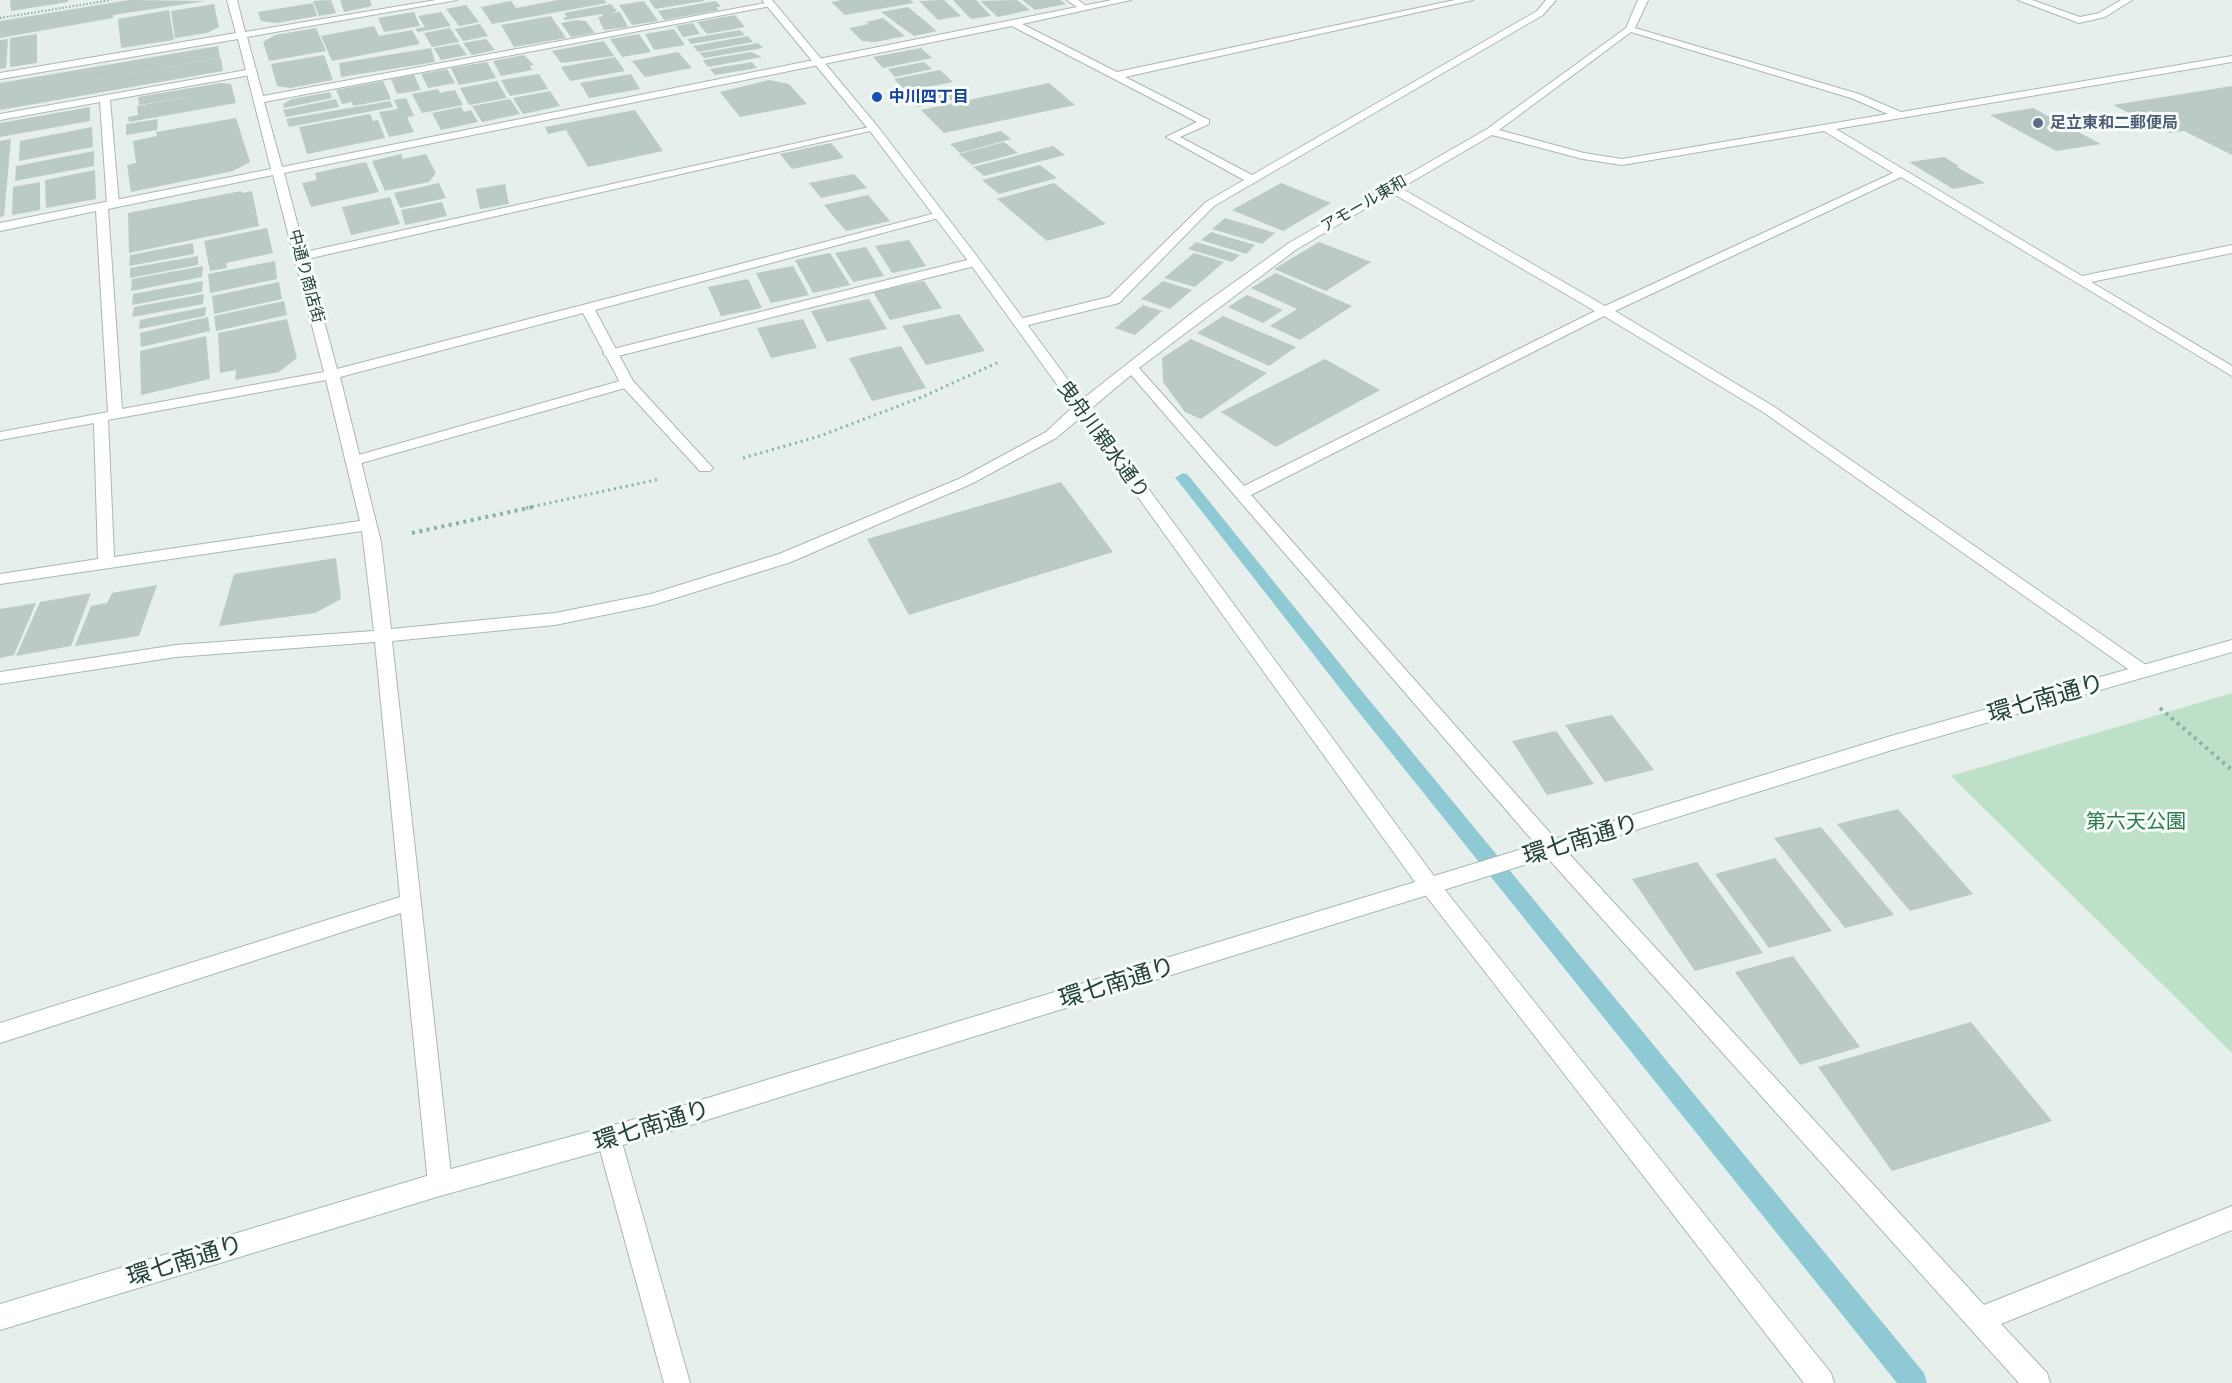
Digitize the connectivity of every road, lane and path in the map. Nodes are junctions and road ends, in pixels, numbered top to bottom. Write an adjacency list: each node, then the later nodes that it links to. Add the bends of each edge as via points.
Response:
1 (111, 0): 13 (path)
2 (232, 0): 16 (street, 中通り商店街)
3 (452, 0): 16 (street)
4 (1072, 0): 12 (street)
5 (1126, 0): 12 (street)
6 (1468, 0): 20 (street)
7 (1551, 0): 31 (street, via 1530,19)
8 (1643, 0): 15 (street, アモール東和)
9 (2023, 0): 10 (street, via 2079,20 2102,15)
10 (2127, 0)
11 (769, 2): 18 (street, 曳舟川親水通り); 23 (street)
12 (1084, 8): 14 (street)
13 (0, 18)
14 (1014, 23): 18 (street); 20 (street)
15 (1630, 29): 24 (street, via 1855,96); 28 (street, アモール東和)
16 (243, 35): 19 (street, 中通り商店街); 21 (street)
17 (2232, 59): 24 (street)
18 (818, 63): 27 (street, 曳舟川親水通り); 29 (street)
19 (252, 72): 22 (street); 23 (street, 中通り商店街)
20 (1118, 75): 31 (street, via 1204,122 1171,137)
21 (0, 76)
22 (105, 99): 25 (street); 33 (street)
23 (259, 100): 29 (street, 中通り商店街)
24 (1899, 115): 26 (street)
25 (0, 117)
26 (1827, 128): 28 (street, via 1622,162 1583,156); 30 (street)
27 (874, 129): 34 (street, 曳舟川親水通り); 37 (street)
28 (1491, 131): 32 (street, アモール東和)
29 (278, 171): 33 (street); 37 (street, 中通り商店街)
30 (1901, 173): 39 (street); 41 (street)
31 (1251, 179): 42 (street, via 1210,204 1114,300)
32 (1392, 188): 41 (street); 44 (street, アモール東和, via 1293,246)
33 (108, 205): 35 (street); 49 (street)
34 (940, 216): 38 (street, 曳舟川親水通り); 40 (street)
35 (0, 227)
36 (2232, 249): 39 (street)
37 (301, 257): 46 (street, 中通り商店街)
38 (975, 262): 42 (street, 曳舟川親水通り); 43 (street)
39 (2080, 280): 45 (street)
40 (587, 308): 43 (street); 46 (street)
41 (1605, 311): 53 (street); 59 (street, via 1768,409)
42 (1020, 323): 48 (street, 曳舟川親水通り)
43 (610, 354): 47 (street)
44 (1132, 368): 48 (street, アモール東和); 53 (street)
45 (2232, 372)
46 (332, 375): 49 (street); 51 (street, 中通り商店街)
47 (627, 383): 51 (street); 52 (street)
48 (1080, 408): 57 (street, アモール東和, via 1050,435 966,481 785,558 653,599 555,619); 64 (street, 曳舟川親水通り)
49 (108, 416): 50 (street); 55 (street)
50 (0, 436)
51 (353, 461): 54 (street, 中通り商店街)
52 (705, 468)
53 (1242, 493): 63 (street)
54 (369, 525): 55 (street); 57 (street, 中通り商店街)
55 (106, 564): 56 (street)
56 (0, 579)
57 (382, 636): 60 (street, アモール東和, via 176,651); 65 (street, 中通り商店街)
58 (2232, 646): 59 (street, 環七南通り)
59 (2144, 672): 63 (street, 環七南通り, via 1891,743)
60 (0, 678)
61 (2159, 707): 62 (path)
62 (2232, 770)
63 (1552, 849): 64 (street, 環七南通り); 71 (street)
64 (1430, 886): 67 (street, 環七南通り); 73 (street, 曳舟川親水通り)
65 (410, 902): 66 (street); 68 (street, 中通り商店街)
66 (0, 1034)
67 (609, 1139): 68 (street, 環七南通り); 72 (street)
68 (440, 1185): 70 (street, 環七南通り)
69 (2232, 1218): 71 (street)
70 (0, 1317)
71 (1982, 1319): 74 (street)
72 (677, 1383)
73 (1821, 1383)
74 (2037, 1383)

